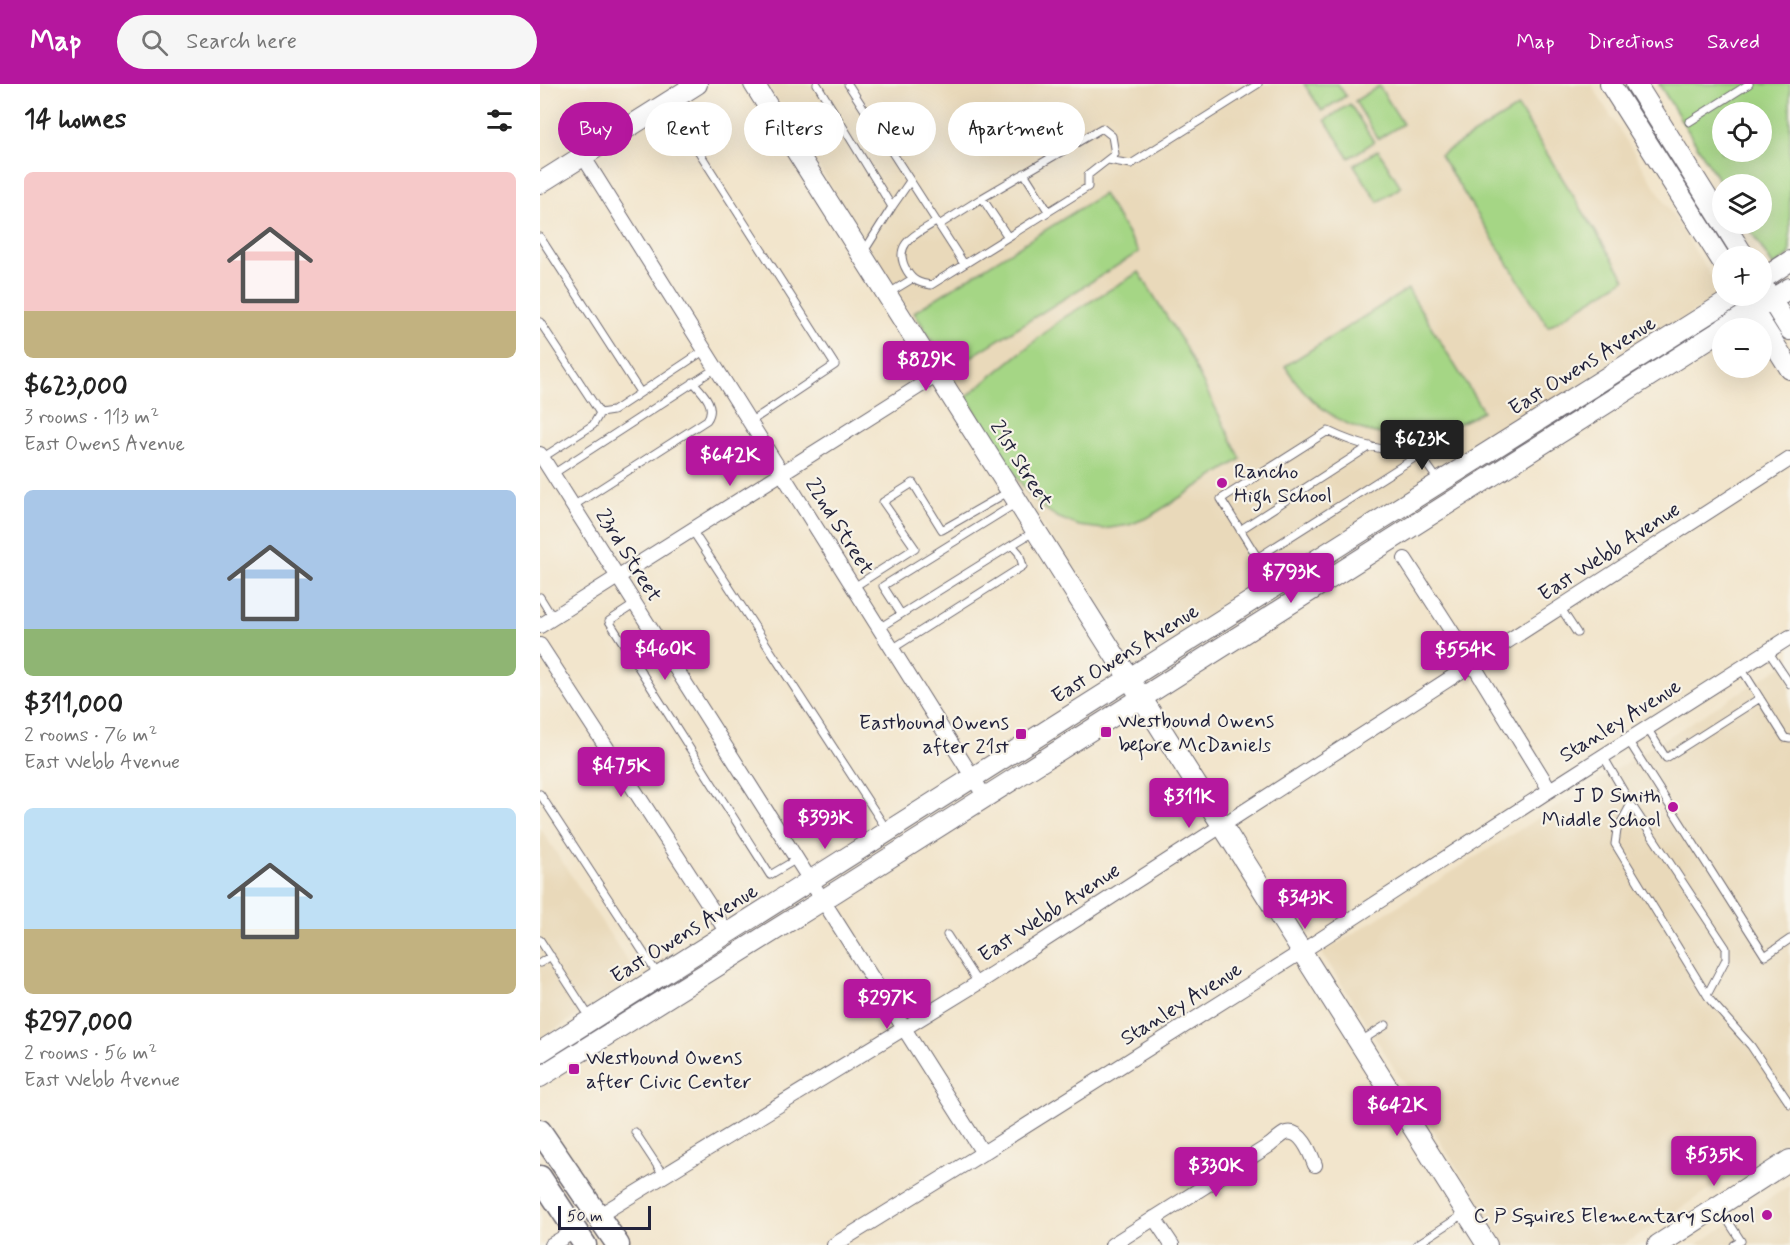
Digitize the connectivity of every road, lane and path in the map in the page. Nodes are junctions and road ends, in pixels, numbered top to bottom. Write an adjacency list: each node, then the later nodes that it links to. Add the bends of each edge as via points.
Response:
1 (697, 84): 9 (main road)
2 (754, 84): 25 (main road, 21st Street)
3 (816, 84): 19 (lane)
4 (848, 84): 15 (lane)
5 (1257, 84): 13 (lane, via 1131,164)
6 (1610, 84): 24 (main road)
7 (1636, 84): 18 (main road)
8 (1749, 84): 10 (lane)
9 (669, 102)
10 (1689, 122)
11 (583, 156): 16 (main road); 41 (street, 22nd Street)
12 (701, 156): 48 (lane, via 835,365)
13 (1108, 159): 14 (lane, via 1115,154 1112,136 1102,128); 20 (lane, via 1088,175 1088,187)
14 (1024, 173): 17 (lane); 20 (lane)
15 (910, 181): 19 (lane); 21 (lane)
16 (540, 183)
17 (982, 198): 21 (lane); 23 (lane)
18 (1712, 205)
19 (891, 207): 25 (lane)
20 (1048, 211): 23 (lane)
21 (938, 224): 27 (lane); 28 (lane, via 910,238 903,247 902,262)
22 (540, 237): 46 (lane)
23 (1008, 237): 27 (lane)
24 (1713, 246)
25 (862, 255): 32 (main road, 21st Street)
26 (1790, 261): 29 (main road, East Owens Avenue)
27 (964, 264): 28 (lane, via 931,285)
28 (912, 279): 32 (lane)
29 (1772, 280)
30 (1772, 288): 31 (main road, East Owens Avenue)
31 (1790, 288)
32 (887, 294): 44 (main road, 21st Street)
33 (1772, 301): 39 (main road)
34 (1720, 306): 55 (main road, East Owens Avenue)
35 (1745, 306): 37 (main road, East Owens Avenue)
36 (1750, 306): 43 (main road)
37 (1734, 318)
38 (540, 322): 47 (lane)
39 (1790, 330)
40 (1712, 336): 71 (main road, East Owens Avenue)
41 (705, 350): 42 (street, 22nd Street); 46 (lane)
42 (716, 368): 45 (lane); 48 (street, 22nd Street)
43 (1790, 369)
44 (937, 375): 53 (street); 56 (main road, 21st Street)
45 (693, 382): 54 (lane); 57 (lane, via 709,402 707,420)
46 (640, 392): 47 (lane, via 613,411)
47 (600, 413): 51 (lane, via 593,425)
48 (750, 422): 53 (street, 22nd Street)
49 (1370, 446): 50 (lane); 59 (lane); 59 (lane, via 1328,431 1221,499)
50 (1419, 455): 55 (lane); 62 (lane)
51 (541, 456): 54 (street, 23rd Street)
52 (1790, 459): 69 (street, East Webb Avenue)
53 (782, 473): 58 (street); 66 (street, 22nd Street)
54 (553, 474): 57 (street, 23rd Street)
55 (1440, 482): 65 (main road, East Owens Avenue)
56 (1014, 496): 60 (main road, 21st Street); 66 (lane, via 942,530 913,483 883,502 915,548); 70 (lane, via 883,586)
57 (573, 506): 64 (street, 23rd Street)
58 (692, 530): 64 (street); 95 (lane)
59 (1240, 530): 62 (lane)
60 (1035, 531): 61 (lane); 83 (main road, 21st Street)
61 (1012, 545): 70 (lane); 78 (lane, via 1023,566)
62 (1257, 558): 65 (lane)
63 (1405, 559): 80 (street)
64 (618, 577): 68 (street, 23rd Street); 72 (street)
65 (1275, 586): 71 (main road); 83 (main road, East Owens Avenue)
66 (854, 587): 74 (street, 22nd Street)
67 (540, 597): 72 (lane)
68 (635, 604): 96 (street, 23rd Street); 96 (lane, via 609,621 627,650 770,875)
69 (1560, 607): 75 (lane); 80 (street, East Webb Avenue)
70 (901, 614): 74 (lane)
71 (1269, 616): 83 (main road, East Owens Avenue)
72 (553, 618): 73 (street)
73 (540, 626)
74 (879, 628): 78 (street, 22nd Street)
75 (1577, 633)
76 (1790, 637): 79 (street, Stanley Avenue)
77 (540, 645): 98 (street)
78 (892, 649): 89 (street, 22nd Street)
79 (1768, 651): 81 (street, Stanley Avenue); 82 (lane)
80 (1472, 663): 90 (street); 94 (street, East Webb Avenue)
81 (1741, 668): 84 (lane); 85 (street, Stanley Avenue)
82 (1790, 684)
83 (1135, 688): 89 (main road, East Owens Avenue); 92 (main road, East Owens Avenue); 94 (main road, 21st Street)
84 (1760, 698): 85 (lane, via 1666,758); 86 (lane, via 1785,738)
85 (1647, 728): 87 (street, Stanley Avenue)
86 (1790, 739)
87 (1628, 740): 88 (street, Stanley Avenue); 100 (lane, via 1765,956)
88 (1603, 756): 90 (street, Stanley Avenue); 93 (lane)
89 (973, 778): 92 (street, 22nd Street); 95 (main road, East Owens Avenue)
90 (1550, 789): 102 (street, Stanley Avenue)
91 (540, 794): 105 (lane)
92 (985, 797): 97 (main road, East Owens Avenue)
93 (1631, 804): 107 (lane, via 1617,830 1615,844); 107 (lane, via 1726,948 1726,959)
94 (1222, 826): 102 (main road, 21st Street); 106 (street, East Webb Avenue)
95 (888, 832): 97 (main road, East Owens Avenue)
96 (797, 859): 97 (street, 23rd Street)
97 (817, 891): 98 (main road, East Owens Avenue); 110 (street, 23rd Street); 113 (main road, East Owens Avenue)
98 (728, 934): 105 (main road, East Owens Avenue)
99 (947, 935): 106 (lane)
100 (1790, 939)
101 (540, 940): 103 (lane)
102 (1301, 952): 111 (main road, 21st Street); 117 (street, Stanley Avenue)
103 (551, 956): 104 (lane); 108 (lane)
104 (540, 963)
105 (659, 977): 108 (main road, East Owens Avenue)
106 (978, 983): 110 (street, East Webb Avenue)
107 (1707, 995): 114 (lane, via 1751,1046)
108 (592, 1020): 112 (main road, East Owens Avenue)
109 (1386, 1025): 111 (lane)
110 (904, 1029): 117 (street, 23rd Street); 120 (street, East Webb Avenue)
111 (1358, 1042): 123 (main road, 21st Street)
112 (540, 1052)
113 (540, 1077)
114 (1790, 1104)
115 (540, 1131): 124 (main road)
116 (635, 1132): 120 (lane)
117 (983, 1153): 129 (street, Stanley Avenue)
118 (1790, 1160): 122 (main road)
119 (1315, 1165): 125 (street, via 1299,1137 1286,1133)
120 (664, 1176): 124 (street, East Webb Avenue)
121 (540, 1177): 126 (main road)
122 (1718, 1206): 134 (main road); 135 (lane, via 1741,1241)
123 (1466, 1213): 132 (lane); 133 (main road, 21st Street)
124 (598, 1216): 128 (main road)
125 (1154, 1218): 130 (street); 131 (street)
126 (581, 1238): 127 (street)
127 (551, 1245)
128 (618, 1245)
129 (834, 1245)
130 (1112, 1245)
131 (1172, 1245)
132 (1417, 1245)
133 (1486, 1245)
134 (1658, 1245)
135 (1734, 1245)

